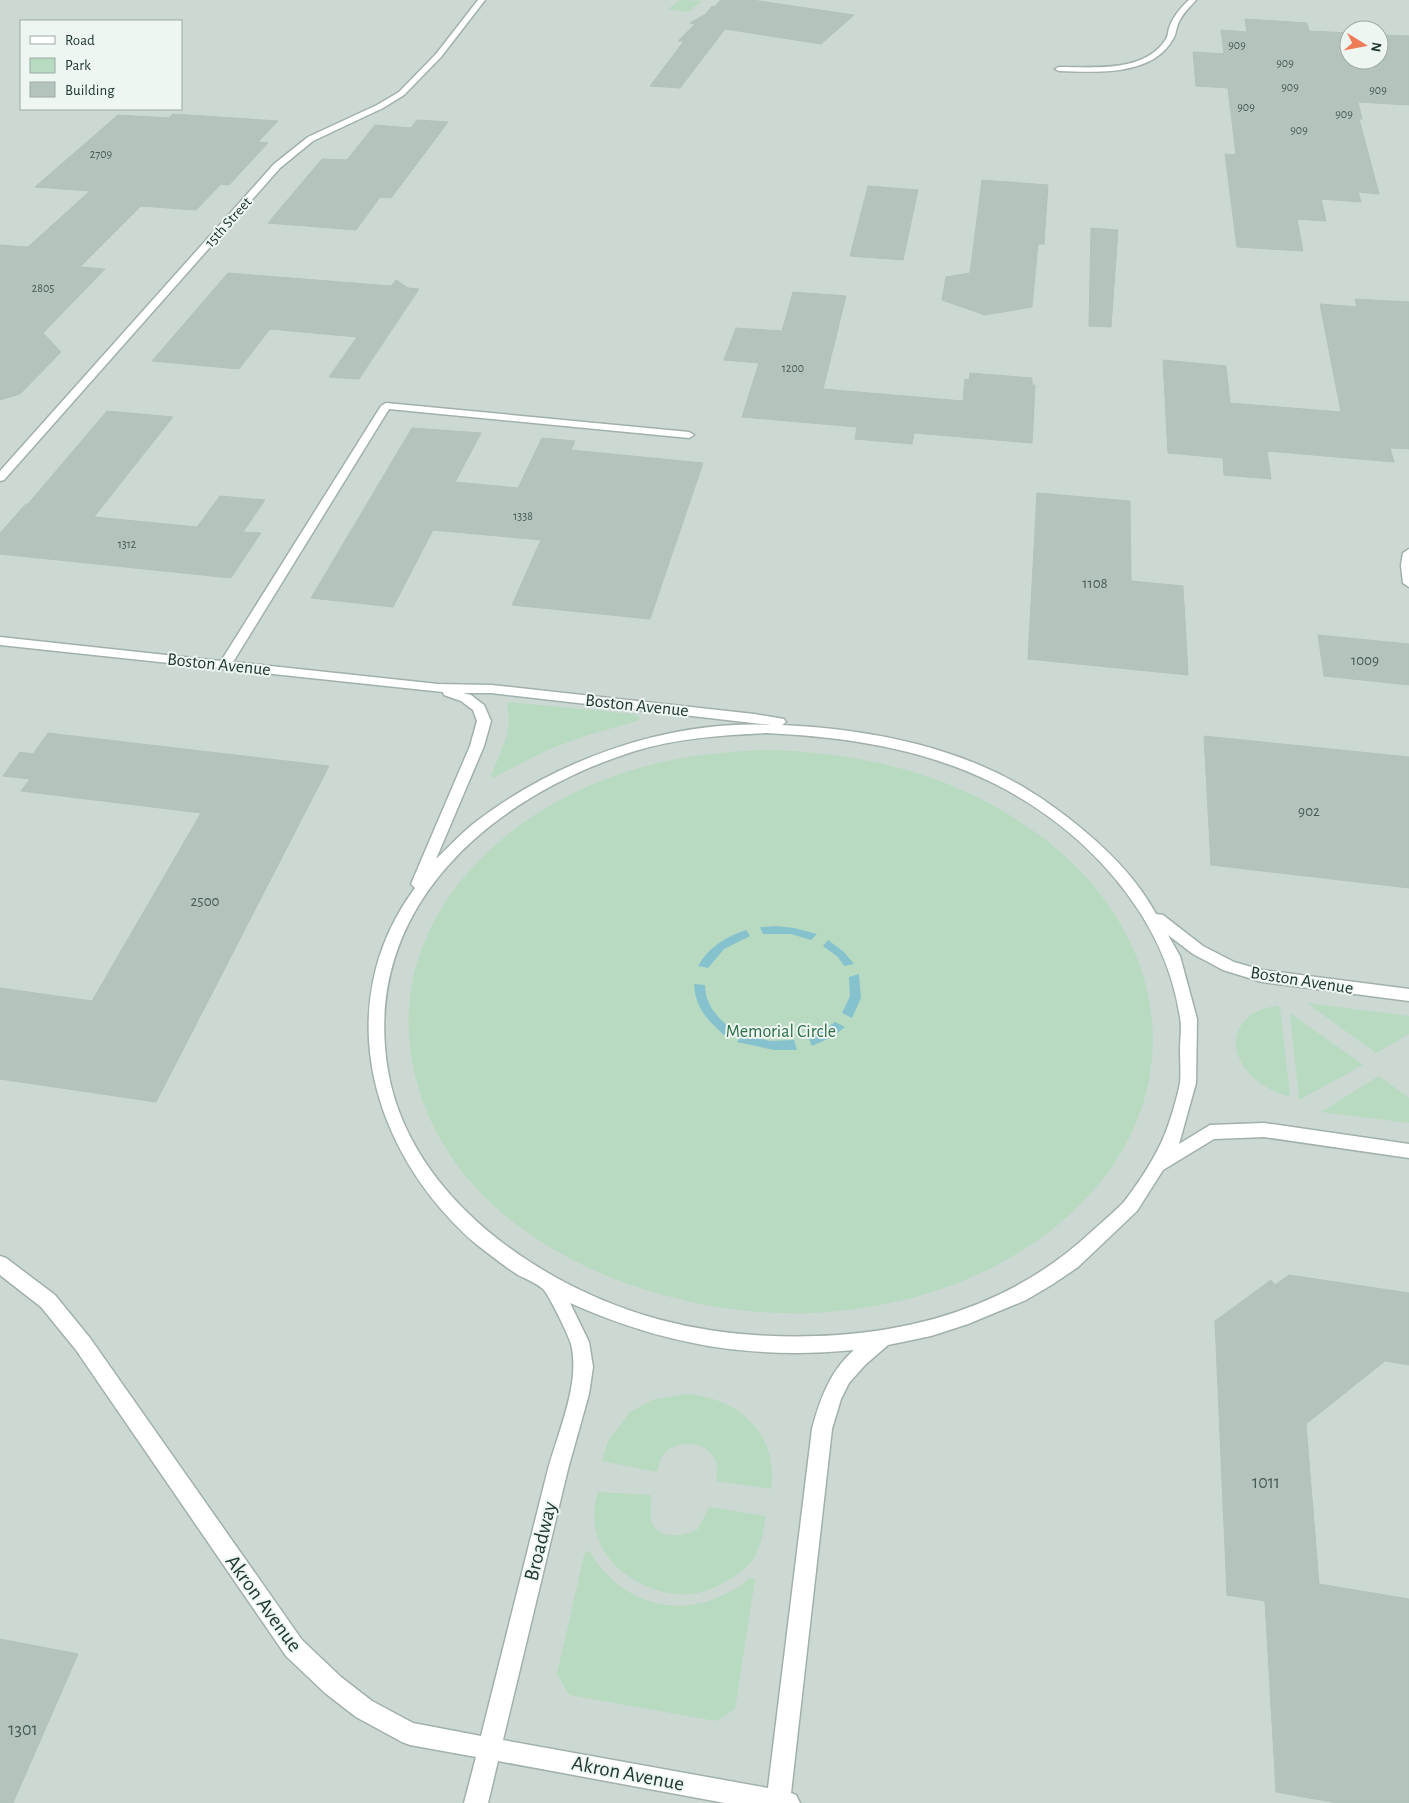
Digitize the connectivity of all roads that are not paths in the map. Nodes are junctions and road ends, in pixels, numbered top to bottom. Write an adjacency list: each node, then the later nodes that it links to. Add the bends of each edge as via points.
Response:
1 (482, 0): 5 (street, 15th Street, via 405,91 389,102 316,136 277,166)
2 (1193, 0): 3 (street, via 1177,18 1163,48 1151,57 1124,66)
3 (1060, 69)
4 (689, 435): 9 (street, via 386,406)
5 (0, 478)
6 (1409, 553): 7 (street)
7 (1409, 583)
8 (0, 641): 9 (street, Boston Avenue)
9 (225, 665): 10 (street, Boston Avenue)
10 (438, 688): 11 (street, Boston Avenue, via 491,688 754,718); 12 (street, Boston Avenue, via 466,698 480,708 484,721 477,746)
11 (834, 732): 12 (street, via 767,729 701,733 636,746 575,767 519,796 469,833 428,877); 13 (street, via 933,754 975,769 1024,794 1064,820 1101,851)
12 (412, 902): 18 (street, via 387,956 376,1014 377,1052 389,1106 402,1137 442,1196 499,1251)
13 (1152, 915): 14 (street, Boston Avenue, via 1198,950 1229,966 1262,976); 16 (street, via 1172,952 1182,980 1191,1041 1184,1103)
14 (1409, 995)
15 (1409, 1150): 16 (street, via 1264,1130 1230,1130 1210,1132)
16 (1160, 1165): 19 (street, via 1116,1222 1088,1249 1056,1272 1020,1294 980,1311 937,1326)
17 (0, 1264): 20 (street, Akron Avenue, via 48,1301 83,1344 294,1648 364,1709 410,1734)
18 (551, 1284): 19 (street, via 613,1313 703,1337 798,1345); 20 (street, Broadway, via 580,1342 583,1367 579,1394)
19 (883, 1338): 21 (street, via 841,1377 829,1400 822,1429)
20 (490, 1748): 21 (street, Akron Avenue); 22 (street, Broadway)
21 (781, 1802)
22 (476, 1803)

